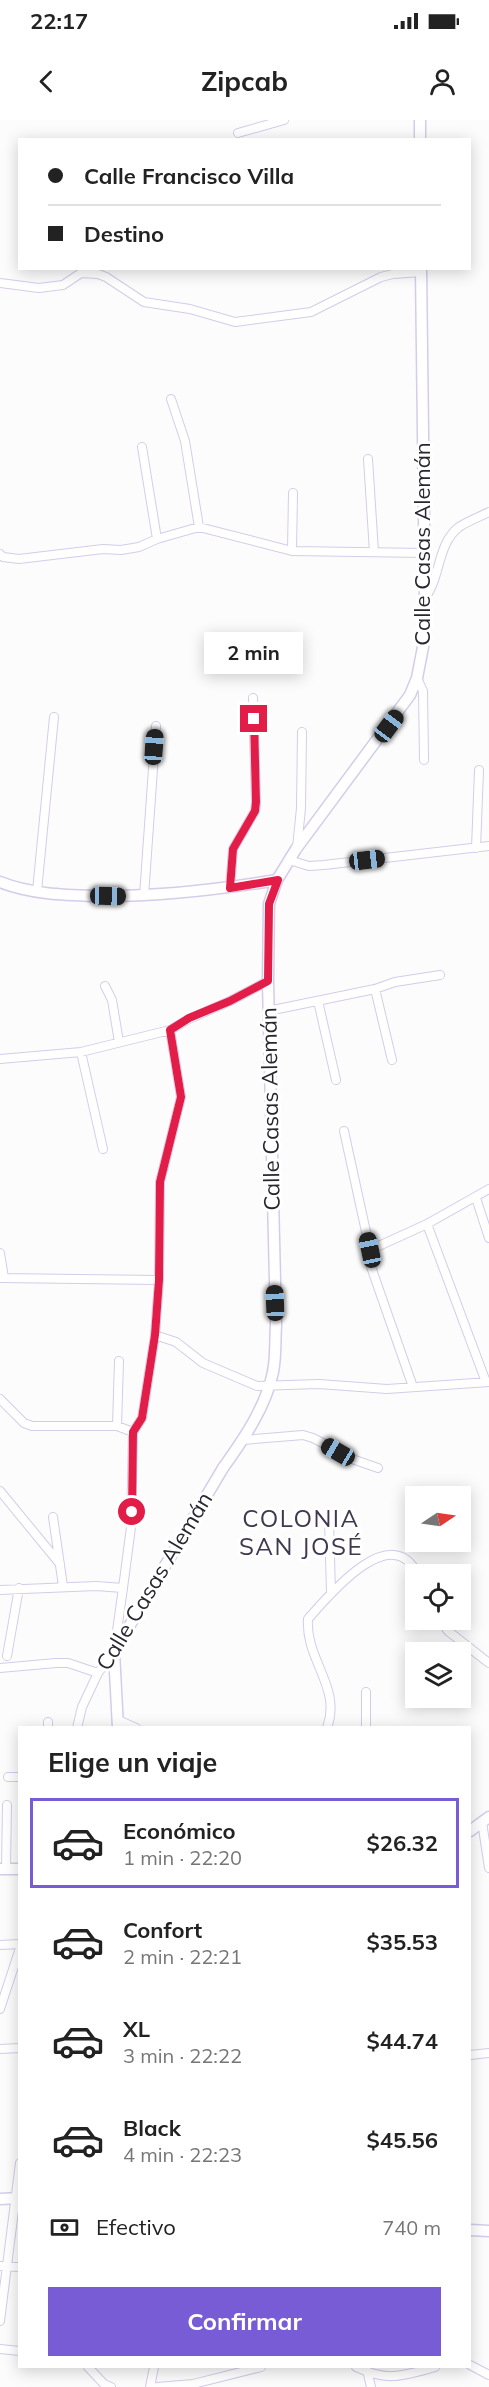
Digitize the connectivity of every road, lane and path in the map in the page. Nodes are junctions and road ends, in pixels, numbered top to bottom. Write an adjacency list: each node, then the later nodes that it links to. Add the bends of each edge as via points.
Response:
1 (284, 120): 3 (street)
2 (420, 120): 4 (street)
3 (238, 133)
4 (420, 138)
5 (110, 270): 7 (street)
6 (421, 270): 7 (street, via 381,277 311,312 235,321 144,302); 18 (street, Calle Casas Alemán)
7 (106, 277): 8 (street, via 81,273 63,285 39,288)
8 (0, 283)
9 (171, 399): 14 (street, via 184,441)
10 (142, 447): 15 (street)
11 (368, 459): 17 (street)
12 (292, 493): 16 (street)
13 (489, 512): 20 (street, via 460,526 446,542 431,591)
14 (199, 527): 15 (street); 16 (street)
15 (157, 539): 19 (street, via 121,550 20,559)
16 (292, 551): 17 (street)
17 (374, 552): 18 (street)
18 (425, 553): 20 (street, Calle Casas Alemán)
19 (0, 554)
20 (425, 598): 21 (street, Calle Casas Alemán)
21 (417, 678): 26 (street, via 423,692); 30 (street, Calle Casas Alemán, via 404,706)
22 (253, 698): 34 (street, via 255,811 233,849)
23 (54, 717): 35 (street)
24 (156, 726): 36 (street)
25 (302, 732): 30 (street)
26 (424, 760)
27 (480, 770): 29 (street)
28 (489, 846): 29 (street)
29 (476, 848): 31 (street, via 309,866)
30 (296, 849): 31 (street, Calle Casas Alemán)
31 (290, 860): 32 (street, Calle Casas Alemán)
32 (278, 880): 34 (street); 38 (street, Calle Casas Alemán, via 269,904)
33 (0, 882): 35 (street)
34 (230, 888): 36 (street)
35 (37, 891): 36 (street)
36 (144, 896)
37 (440, 975): 40 (street)
38 (268, 981): 42 (street, Calle Casas Alemán); 43 (street)
39 (105, 986): 44 (street, via 112,1000)
40 (375, 989): 41 (street); 47 (street)
41 (318, 1001): 42 (street); 48 (street)
42 (268, 1011): 63 (street, Calle Casas Alemán, via 276,1325 273,1373)
43 (170, 1030): 44 (street); 58 (street, via 181,1097 160,1182)
44 (119, 1042): 45 (street)
45 (81, 1052): 46 (street); 50 (street)
46 (0, 1059)
47 (393, 1060)
48 (336, 1080)
49 (344, 1131): 55 (street)
50 (103, 1149)
51 (489, 1190): 52 (street)
52 (476, 1198): 53 (street); 54 (street)
53 (427, 1224): 55 (street); 61 (street)
54 (489, 1238)
55 (370, 1250): 62 (street, via 369,1261)
56 (0, 1252): 57 (street)
57 (2, 1278): 58 (street)
58 (159, 1280): 59 (street)
59 (155, 1335): 63 (street, via 176,1342 203,1363); 66 (street, via 142,1418)
60 (119, 1361): 65 (street)
61 (487, 1382): 62 (street)
62 (412, 1387): 63 (street, via 319,1384)
63 (268, 1388): 67 (street, Calle Casas Alemán)
64 (0, 1399): 65 (street, via 32,1426)
65 (117, 1426): 66 (street)
66 (133, 1432): 76 (street, via 131,1527)
67 (243, 1440): 68 (street, via 303,1435); 80 (street, Calle Casas Alemán)
68 (378, 1468)
69 (0, 1491): 72 (street)
70 (53, 1517): 72 (street)
71 (329, 1519): 78 (street)
72 (60, 1564): 74 (street)
73 (411, 1564): 78 (street, via 398,1556 372,1559)
74 (63, 1586): 75 (street); 76 (street)
75 (19, 1588): 77 (street); 81 (street)
76 (123, 1588): 80 (street)
77 (0, 1590)
78 (331, 1593): 88 (street, via 308,1619 313,1650 332,1701)
79 (447, 1630): 82 (street)
80 (114, 1652): 84 (street, Calle Casas Alemán); 86 (street)
81 (7, 1656)
82 (489, 1663)
83 (0, 1668): 84 (street, via 68,1663)
84 (98, 1673): 87 (street, Calle Casas Alemán)
85 (366, 1692): 89 (street)
86 (118, 1724)
87 (77, 1726)
88 (328, 1726)
89 (366, 1726)
90 (18, 1777): 91 (street)
91 (8, 1778)
92 (7, 1805): 96 (street)
93 (486, 1819): 94 (street); 95 (street)
94 (471, 1830)
95 (489, 1868)
96 (3, 1869)
97 (0, 1945): 98 (street)
98 (18, 1946)
99 (18, 1952): 100 (street)
100 (0, 2009)
101 (18, 2048): 102 (street)
102 (0, 2049)
103 (489, 2053): 104 (street)
104 (471, 2055)
105 (18, 2198): 106 (street); 109 (street)
106 (0, 2199)
107 (471, 2230): 108 (street)
108 (489, 2230)
109 (3, 2266): 110 (street); 111 (street)
110 (18, 2267)
111 (0, 2321)
112 (0, 2349): 113 (street)
113 (18, 2351)
114 (471, 2365): 121 (street)
115 (89, 2368): 123 (street)
116 (154, 2368): 124 (street)
117 (257, 2368): 122 (street)
118 (358, 2368): 120 (street)
119 (431, 2368): 120 (street, via 387,2378)
120 (368, 2374): 126 (street)
121 (489, 2374)
122 (194, 2385): 125 (street)
123 (111, 2387)
124 (150, 2387)
125 (157, 2387)
126 (371, 2387)

